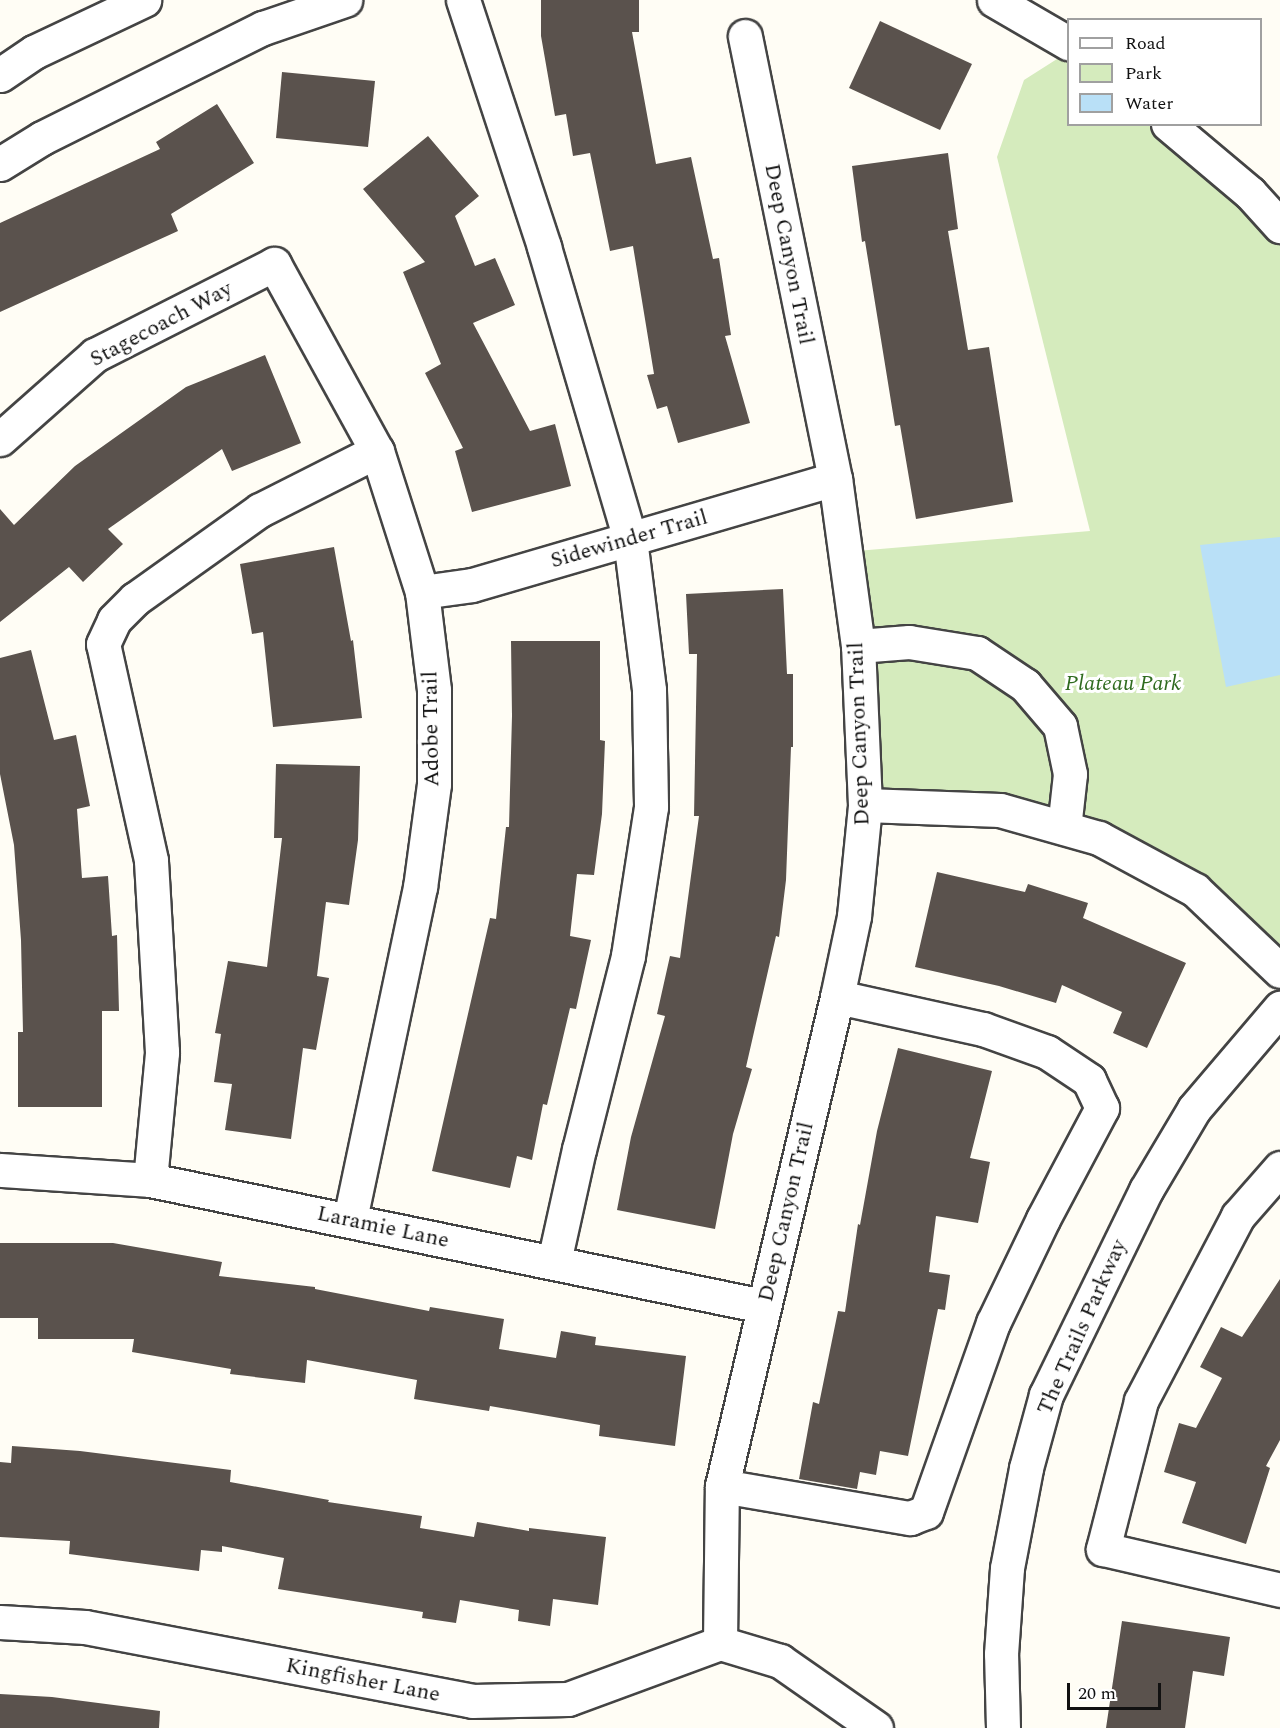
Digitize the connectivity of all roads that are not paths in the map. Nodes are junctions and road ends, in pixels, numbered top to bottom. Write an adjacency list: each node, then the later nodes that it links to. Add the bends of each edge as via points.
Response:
1 (144, 0): 7 (street, via 33,52)
2 (345, 0): 9 (street, via 263,28 42,138)
3 (462, 0): 15 (street, via 544,247)
4 (994, 0): 6 (street)
5 (745, 36): 14 (street, Deep Canyon Trail)
6 (1067, 43)
7 (0, 75)
8 (1170, 126): 10 (street, via 1250,193)
9 (0, 164)
10 (1280, 226)
11 (274, 264): 12 (street, Stagecoach Way, via 95,355); 13 (street, Adobe Trail)
12 (0, 440)
13 (377, 451): 16 (street, Adobe Trail); 25 (street, via 260,510 135,598 114,620 103,645 151,860 162,1052)
14 (835, 479): 15 (street, Sidewinder Trail); 17 (street, Deep Canyon Trail)
15 (630, 539): 16 (street, Sidewinder Trail, via 472,585); 27 (street, via 649,690 651,807 628,956)
16 (422, 592): 26 (street, Adobe Trail, via 434,690 434,784 420,887)
17 (858, 646): 18 (street, Deep Canyon Trail); 19 (street, via 909,642 977,653 1025,685 1060,726 1070,774)
18 (865, 805): 19 (street, via 1000,810); 21 (street, Deep Canyon Trail, via 854,916)
19 (1064, 828): 20 (street, via 1099,838 1195,890)
20 (1280, 971)
21 (837, 997): 28 (street, Deep Canyon Trail); 29 (street, via 982,1029 1047,1053 1089,1080 1102,1108 993,1323 926,1512 910,1518)
22 (1280, 1008): 34 (street, The Trails Parkway, via 1194,1109 1146,1190 1046,1395 1026,1468 1007,1568 1000,1654)
23 (1280, 1168): 30 (street, via 1238,1216 1141,1401 1103,1549)
24 (0, 1170): 25 (street, Laramie Lane)
25 (150, 1180): 26 (street, Laramie Lane)
26 (350, 1220): 27 (street, Laramie Lane)
27 (554, 1262): 28 (street, Laramie Lane)
28 (763, 1306): 29 (street, Deep Canyon Trail)
29 (722, 1486): 32 (street, Deep Canyon Trail)
30 (1280, 1590)
31 (0, 1622): 32 (street, Kingfisher Lane, via 85,1627 472,1701 568,1699)
32 (720, 1643): 33 (street, via 780,1660)
33 (876, 1728)
34 (1003, 1728)

